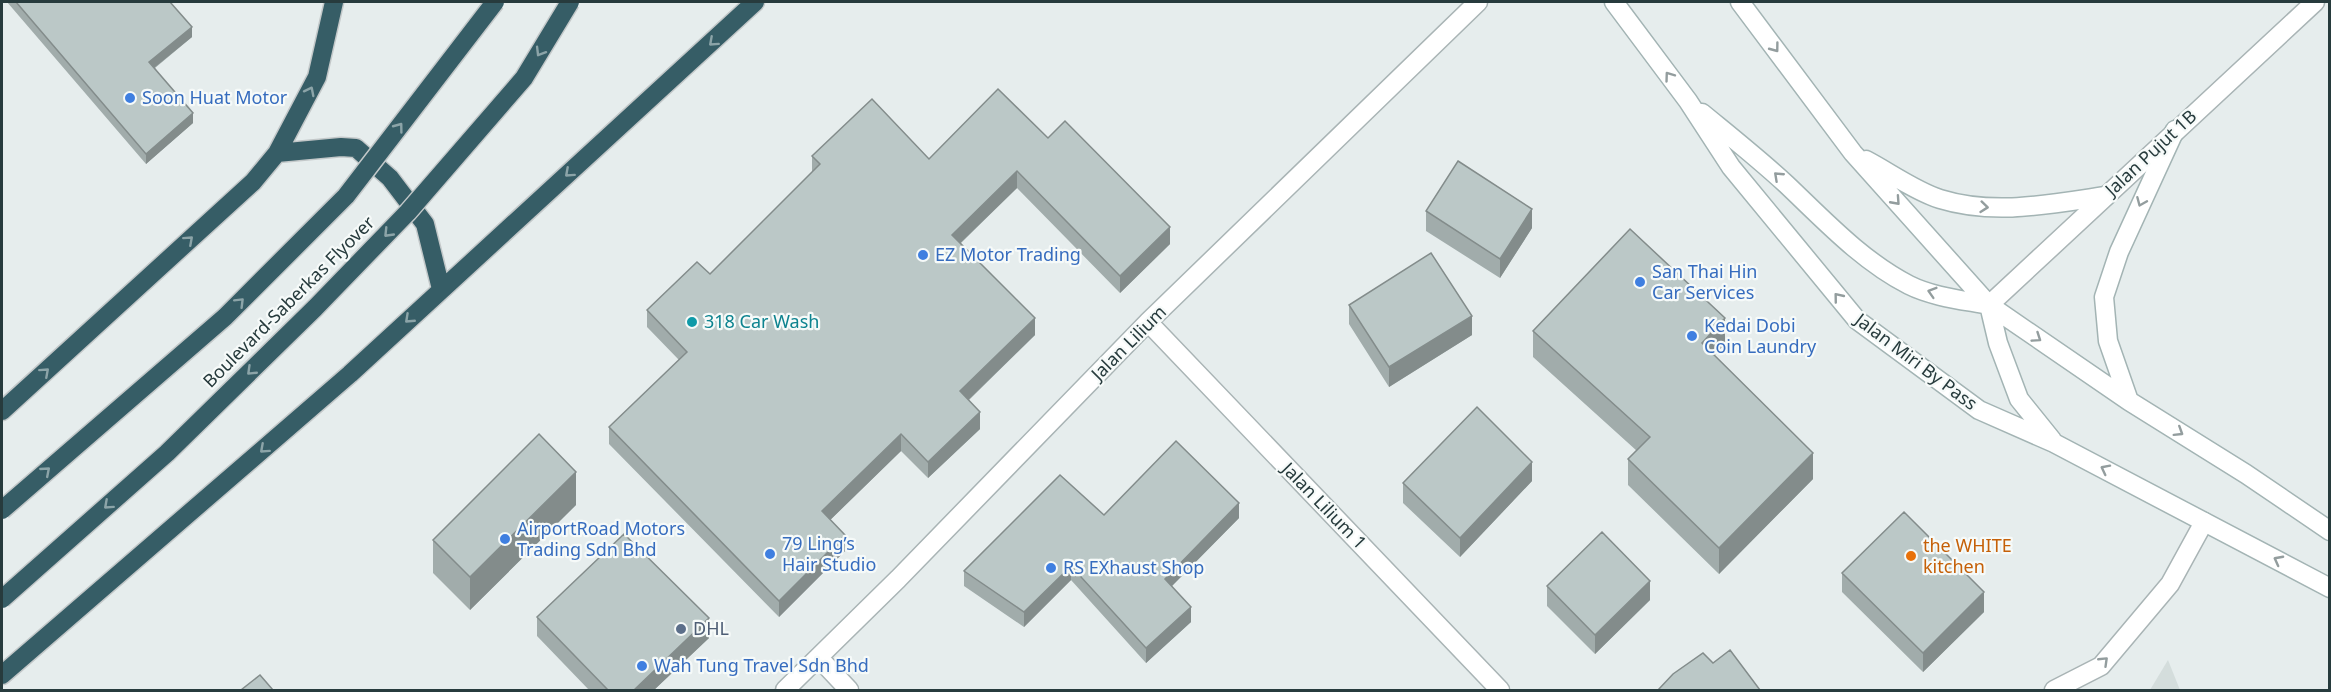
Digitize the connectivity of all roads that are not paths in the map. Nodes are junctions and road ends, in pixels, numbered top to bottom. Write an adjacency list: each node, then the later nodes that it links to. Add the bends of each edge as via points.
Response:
1 (334, 2): 11 (highway, one-way to 1, via 317,77)
2 (495, 2): 20 (highway, Boulevard-Saberkas Flyover, one-way to 2, bridge, via 225,317 346,196)
3 (570, 2): 24 (highway, Boulevard-Saberkas Flyover, one-way to 24, bridge, via 524,78 408,212 166,453)
4 (755, 2): 14 (highway, one-way to 14)
5 (1478, 2): 16 (street, Jalan Lilium)
6 (1614, 2): 9 (street, Jalan Miri By Pass, one-way to 6)
7 (1740, 2): 12 (street, one-way to 12)
8 (2315, 2): 10 (street, Jalan Pujut 1B)
9 (1688, 101): 15 (street, one-way to 9, via 1910,285 1856,250 1761,161); 19 (street, Jalan Miri By Pass, one-way to 9, via 1978,410 1857,320 1731,167)
10 (2175, 130): 13 (street, Jalan Pujut 1B); 17 (street, one-way to 17, via 2119,252 2104,297 2108,341)
11 (277, 153): 14 (highway, via 356,148 390,177 425,224); 18 (highway, one-way to 11, via 253,182)
12 (1853, 153): 13 (street, one-way to 13, via 1938,199 1982,208 2013,209); 15 (street, one-way to 15)
13 (2106, 196): 15 (street, Jalan Pujut 1B)
14 (441, 289): 26 (highway, one-way to 26, via 350,374)
15 (1989, 305): 17 (street, one-way to 17); 19 (street, via 2019,399)
16 (1148, 322): 25 (street, Jalan Lilium); 29 (street, Jalan Lilium 1)
17 (2129, 401): 22 (street, one-way to 22)
18 (2, 411)
19 (2054, 443): 21 (street, Jalan Miri By Pass, one-way to 19)
20 (2, 510)
21 (2204, 522): 23 (street, Jalan Miri By Pass, one-way to 21); 30 (street, one-way to 21, via 2101,666 2170,584)
22 (2330, 531)
23 (2330, 588)
24 (2, 599)
25 (819, 658): 27 (street, Jalan Lilium); 28 (street)
26 (2, 675)
27 (785, 690)
28 (849, 690)
29 (1500, 690)
30 (2054, 690)

